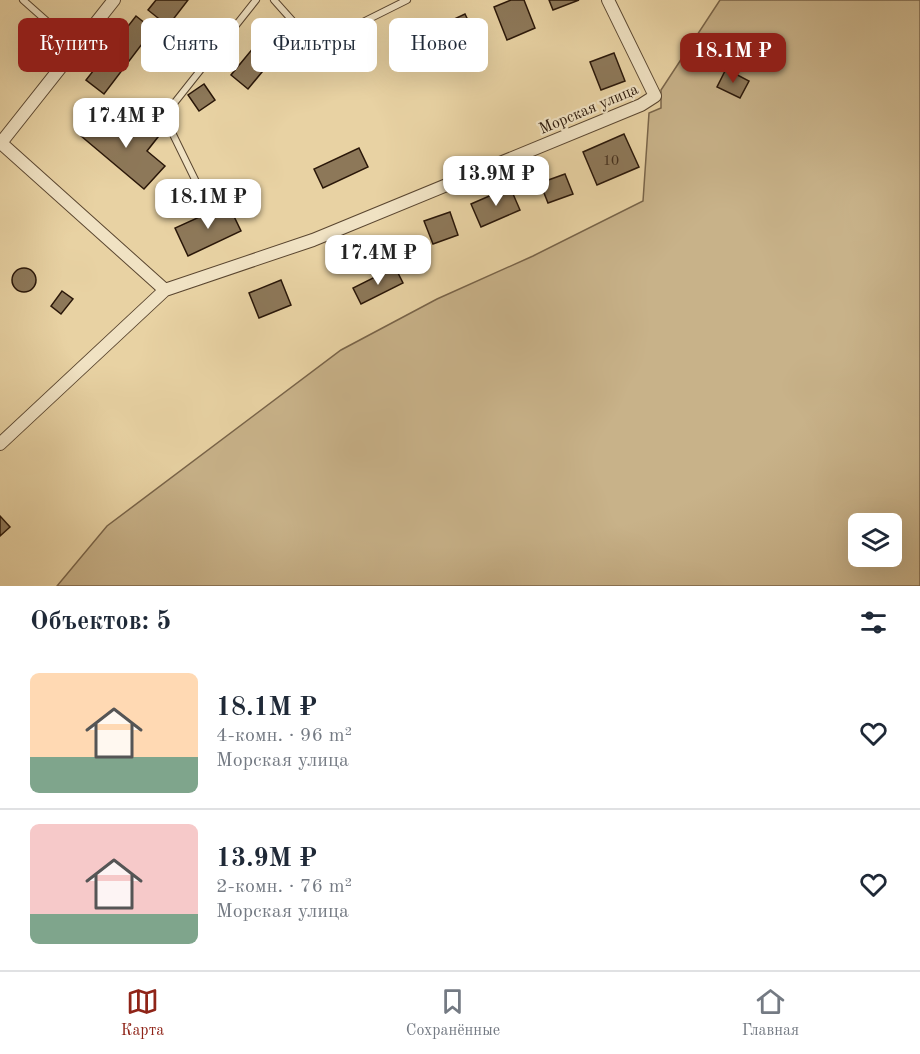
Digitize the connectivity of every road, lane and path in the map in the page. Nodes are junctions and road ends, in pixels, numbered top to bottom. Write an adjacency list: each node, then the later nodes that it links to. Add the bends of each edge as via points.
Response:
1 (23, 0): 7 (lane)
2 (114, 0): 8 (street)
3 (256, 0): 11 (lane, via 164,116)
4 (274, 0): 5 (lane, via 315,46)
5 (406, 0)
6 (608, 0): 12 (street, Морская улица, via 655,96 313,240)
7 (43, 18)
8 (99, 18)
9 (56, 72): 10 (street)
10 (0, 143): 12 (street)
11 (204, 198)
12 (165, 290): 13 (street)
13 (0, 444)

